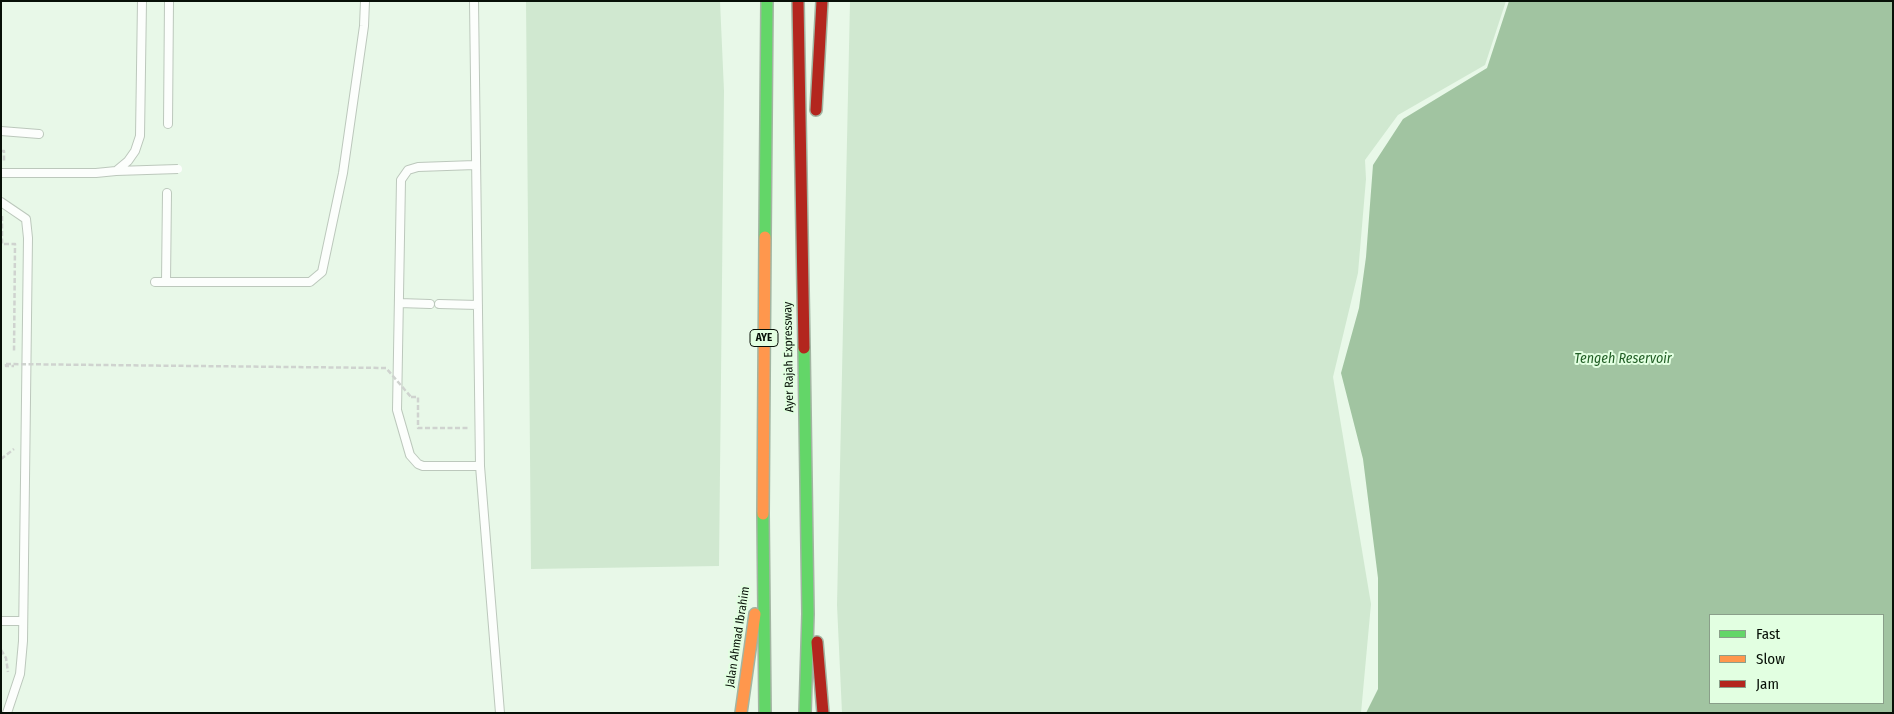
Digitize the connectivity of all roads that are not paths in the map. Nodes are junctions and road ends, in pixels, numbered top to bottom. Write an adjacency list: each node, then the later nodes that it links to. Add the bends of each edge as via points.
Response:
1 (142, 1): 17 (lane, bridge, via 140,136 128,161)
2 (169, 1): 10 (lane)
3 (365, 1): 22 (lane, via 343,173 322,272 310,282)
4 (474, 1): 15 (lane)
5 (766, 1): 9 (main road, Ayer Rajah Expressway / AYE)
6 (798, 1): 27 (main road, Ayer Rajah Expressway)
7 (822, 1): 11 (main road)
8 (754, 78): 9 (main road, via 755,95)
9 (766, 111): 29 (main road, Ayer Rajah Expressway / AYE)
10 (168, 124)
11 (815, 126)
12 (1, 131): 13 (lane)
13 (39, 134)
14 (813, 155): 27 (main road)
15 (475, 165): 23 (lane, via 418,167 408,170 400,180); 26 (lane)
16 (178, 168): 17 (lane, bridge)
17 (116, 170): 18 (lane, bridge, via 96,173)
18 (3, 171)
19 (167, 193): 22 (lane)
20 (2, 203): 32 (lane, via 26,219 28,238)
21 (155, 282): 22 (lane)
22 (166, 282)
23 (399, 302): 24 (lane); 28 (lane, via 397,410 410,455 423,466)
24 (430, 304)
25 (439, 304): 26 (lane)
26 (478, 305): 28 (lane)
27 (802, 321): 30 (main road, Ayer Rajah Expressway)
28 (480, 466): 34 (lane)
29 (763, 565): 35 (main road, Jalan Ahmad Ibrahim); 36 (main road, Ayer Rajah Expressway / AYE)
30 (808, 614): 37 (main road, Ayer Rajah Expressway); 38 (main road, via 816,636)
31 (1, 621): 32 (lane)
32 (23, 621): 33 (lane, via 20,674)
33 (7, 713)
34 (500, 713)
35 (741, 713)
36 (765, 713)
37 (805, 713)
38 (824, 713)

